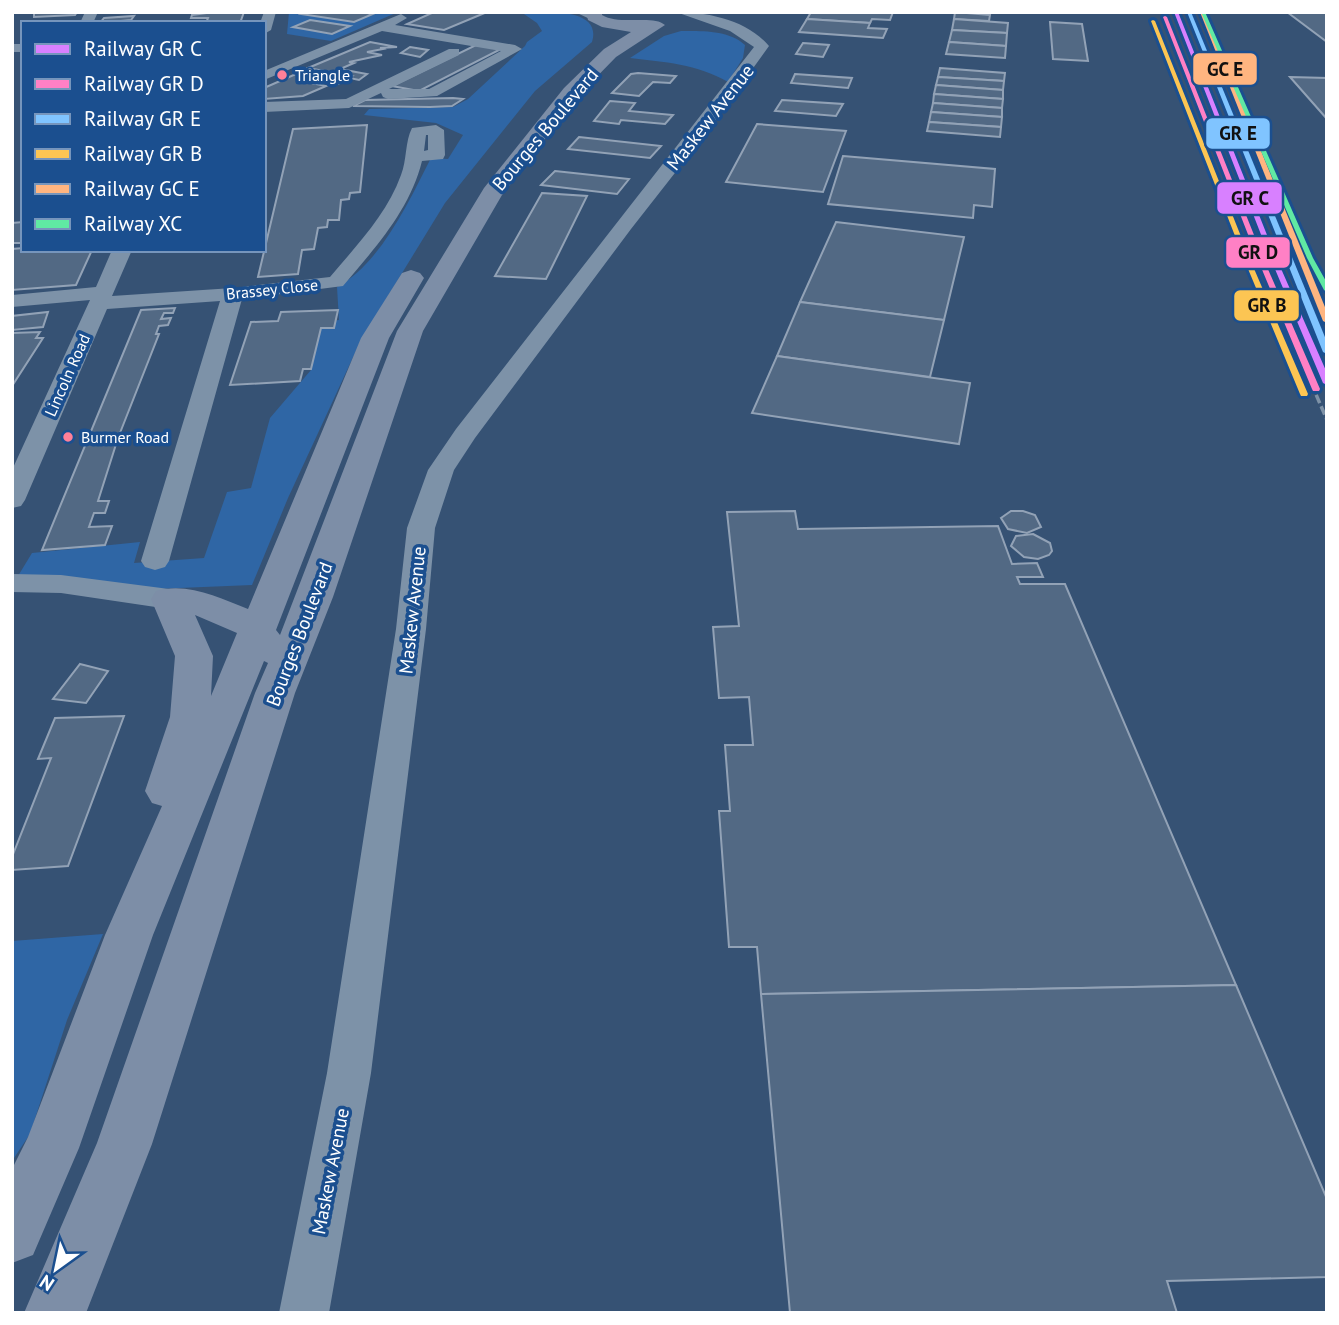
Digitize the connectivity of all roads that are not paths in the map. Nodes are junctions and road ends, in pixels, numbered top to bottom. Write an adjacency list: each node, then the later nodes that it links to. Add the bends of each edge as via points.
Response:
1 (415, 12): 5 (street)
2 (680, 12): 4 (main road, Bourges Boulevard, via 678,18); 6 (street, Maskew Avenue)
3 (593, 16): 4 (main road, via 626,26); 8 (main road, Bourges Boulevard, via 607,34)
4 (661, 24): 6 (street, Maskew Avenue); 8 (main road, Bourges Boulevard)
5 (382, 27): 9 (street); 12 (street, via 515,49 432,93)
6 (733, 28): 33 (street, Maskew Avenue, via 762,46 756,58 465,434 441,471 429,503 415,558 411,629 349,1073)
7 (454, 52): 14 (street, via 349,103)
8 (590, 61): 17 (main road, Bourges Boulevard, via 544,93); 29 (main road, Bourges Boulevard, via 492,193 410,331 315,597)
9 (284, 68): 10 (street); 11 (street)
10 (266, 69)
11 (266, 75)
12 (388, 94)
13 (266, 107): 14 (street)
14 (286, 111): 15 (street)
15 (341, 111)
16 (417, 156): 20 (street, Brassey Close, via 390,218 336,282)
17 (461, 195)
18 (121, 252): 21 (street, Lincoln Road)
19 (425, 255): 28 (main road, Bourges Boulevard, via 375,338)
20 (233, 295): 21 (street, Brassey Close); 25 (street)
21 (102, 298): 22 (street, Brassey Close); 23 (street, Lincoln Road)
22 (12, 301)
23 (23, 450): 24 (street, Lincoln Road)
24 (12, 500)
25 (155, 561)
26 (12, 583): 27 (street, via 61,584)
27 (169, 599): 28 (main road, via 195,602 249,623); 30 (main road, via 194,656 190,717 141,873)
28 (257, 632): 29 (main road, via 279,658); 30 (main road, Bourges Boulevard)
29 (282, 673): 32 (main road, Bourges Boulevard, via 124,1144)
30 (128, 935): 31 (main road, Bourges Boulevard, via 51,1148)
31 (12, 1234)
32 (55, 1313)
33 (304, 1313)

